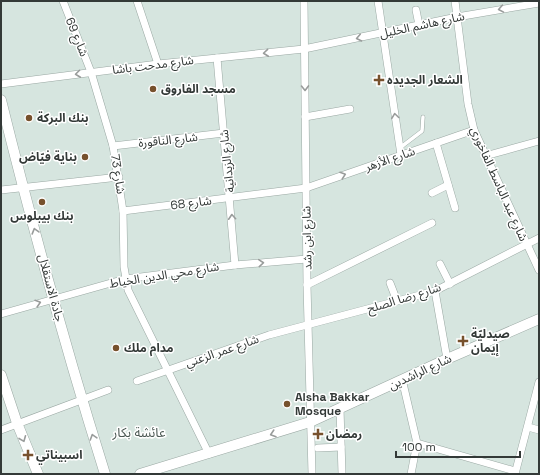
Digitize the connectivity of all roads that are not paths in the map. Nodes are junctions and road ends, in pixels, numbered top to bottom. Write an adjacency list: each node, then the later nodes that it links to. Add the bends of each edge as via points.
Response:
1 (63, 1): 14 (street, شارع 69)
2 (137, 1): 13 (street)
3 (304, 1): 11 (street, شارع ابن رشد)
4 (378, 1): 10 (street)
5 (455, 1): 8 (street, شارع عبد الباسط الفاخوري)
6 (539, 3): 8 (street, شارع هاشم الخليل, one-way to 8)
7 (416, 10): 9 (street)
8 (457, 17): 9 (street, شارع هاشم الخليل); 20 (street, شارع عبد الباسط الفاخوري, via 468,104)
9 (419, 25): 10 (street, شارع هاشم الخليل)
10 (383, 33): 11 (street, شارع هاشم الخليل, one-way to 11); 25 (street, one-way to 10)
11 (304, 49): 12 (street, شارع مدحت باشا, one-way to 12); 18 (street, شارع ابن رشد, one-way to 18)
12 (216, 58): 13 (street, شارع مدحت باشا); 21 (street, شارع الزيدانية)
13 (158, 64): 14 (street, شارع مدحت باشا)
14 (92, 72): 15 (street, شارع مدحت باشا, one-way to 15); 24 (street, شارع 73)
15 (1, 84)
16 (1, 100): 29 (main road, جادة الاستقلال)
17 (350, 109): 18 (street)
18 (305, 117): 30 (street, شارع ابن رشد)
19 (423, 117): 25 (lane, via 422,131)
20 (474, 130): 23 (street, شارع الأزهر); 26 (street, شارع عبد الباسط الفاخوري)
21 (224, 133): 24 (street, شارع الناقورة); 33 (street, شارع الزيدانية)
22 (539, 141): 26 (street)
23 (436, 142): 25 (street, شارع الأزهر); 28 (street)
24 (113, 146): 27 (street, شارع 73)
25 (400, 151): 30 (street, شارع الأزهر, one-way to 25)
26 (485, 156): 38 (street, شارع عبد الباسط الفاخوري)
27 (119, 177): 29 (street); 35 (street, شارع 73)
28 (448, 185): 32 (street); 34 (street)
29 (22, 186): 31 (street); 48 (main road, جادة الاستقلال, one-way to 29)
30 (306, 188): 33 (street, شارع 68); 39 (street, شارع ابن رشد)
31 (1, 190)
32 (432, 193)
33 (230, 197): 35 (street, شارع 68); 41 (street, شارع الزيدانية, one-way to 33)
34 (455, 208)
35 (123, 212): 43 (street, شارع 73)
36 (432, 223): 46 (street)
37 (539, 238): 38 (street, شارع رضا الصلح)
38 (525, 244): 42 (street, شارع عبد الباسط الفاخوري); 45 (street, شارع رضا الصلح)
39 (307, 259): 41 (street, شارع محي الدين الخياط, one-way to 39); 46 (street, شارع ابن رشد)
40 (440, 264): 45 (street)
41 (235, 265): 43 (street, شارع محي الدين الخياط)
42 (539, 270)
43 (125, 279): 48 (street, شارع محي الدين الخياط); 54 (street, شارع 73, via 131,298)
44 (390, 282): 49 (street)
45 (450, 284): 47 (street, شارع رضا الصلح)
46 (307, 285): 52 (street, شارع ابن رشد)
47 (435, 291): 49 (street, شارع رضا الصلح); 53 (street)
48 (54, 298): 50 (street, شارع محي الدين الخياط, one-way to 48); 60 (main road, جادة الاستقلال)
49 (397, 301): 52 (street, شارع رضا الصلح)
50 (1, 314)
51 (539, 319): 53 (main road, شارع الراشدين)
52 (308, 325): 54 (street, شارع عمر الزعني, via 269,335); 62 (street, شارع ابن رشد)
53 (447, 359): 56 (main road, شارع الراشدين)
54 (168, 370): 57 (street, شارع عمر الزعني); 70 (street, شارع 73)
55 (1, 375): 63 (main road)
56 (402, 379): 61 (main road, شارع الراشدين); 67 (street)
57 (137, 381)
58 (539, 382): 64 (street)
59 (108, 390): 60 (street)
60 (82, 400): 63 (street); 73 (main road, جادة الاستقلال, one-way to 60)
61 (340, 408): 62 (main road, شارع الراشدين); 68 (street)
62 (310, 422): 70 (main road, شارع الراشدين, one-way to 70); 75 (street, شارع ابن رشد)
63 (17, 423): 65 (street); 72 (main road, one-way to 72)
64 (528, 427): 66 (street); 71 (street)
65 (1, 430)
66 (539, 430)
67 (417, 443): 71 (street); 77 (street)
68 (341, 447): 69 (street); 76 (street)
69 (318, 448)
70 (209, 454): 74 (main road, شارع الراشدين)
71 (515, 473)
72 (38, 474)
73 (105, 474)
74 (140, 474)
75 (312, 474)
76 (342, 474)
77 (411, 474)

